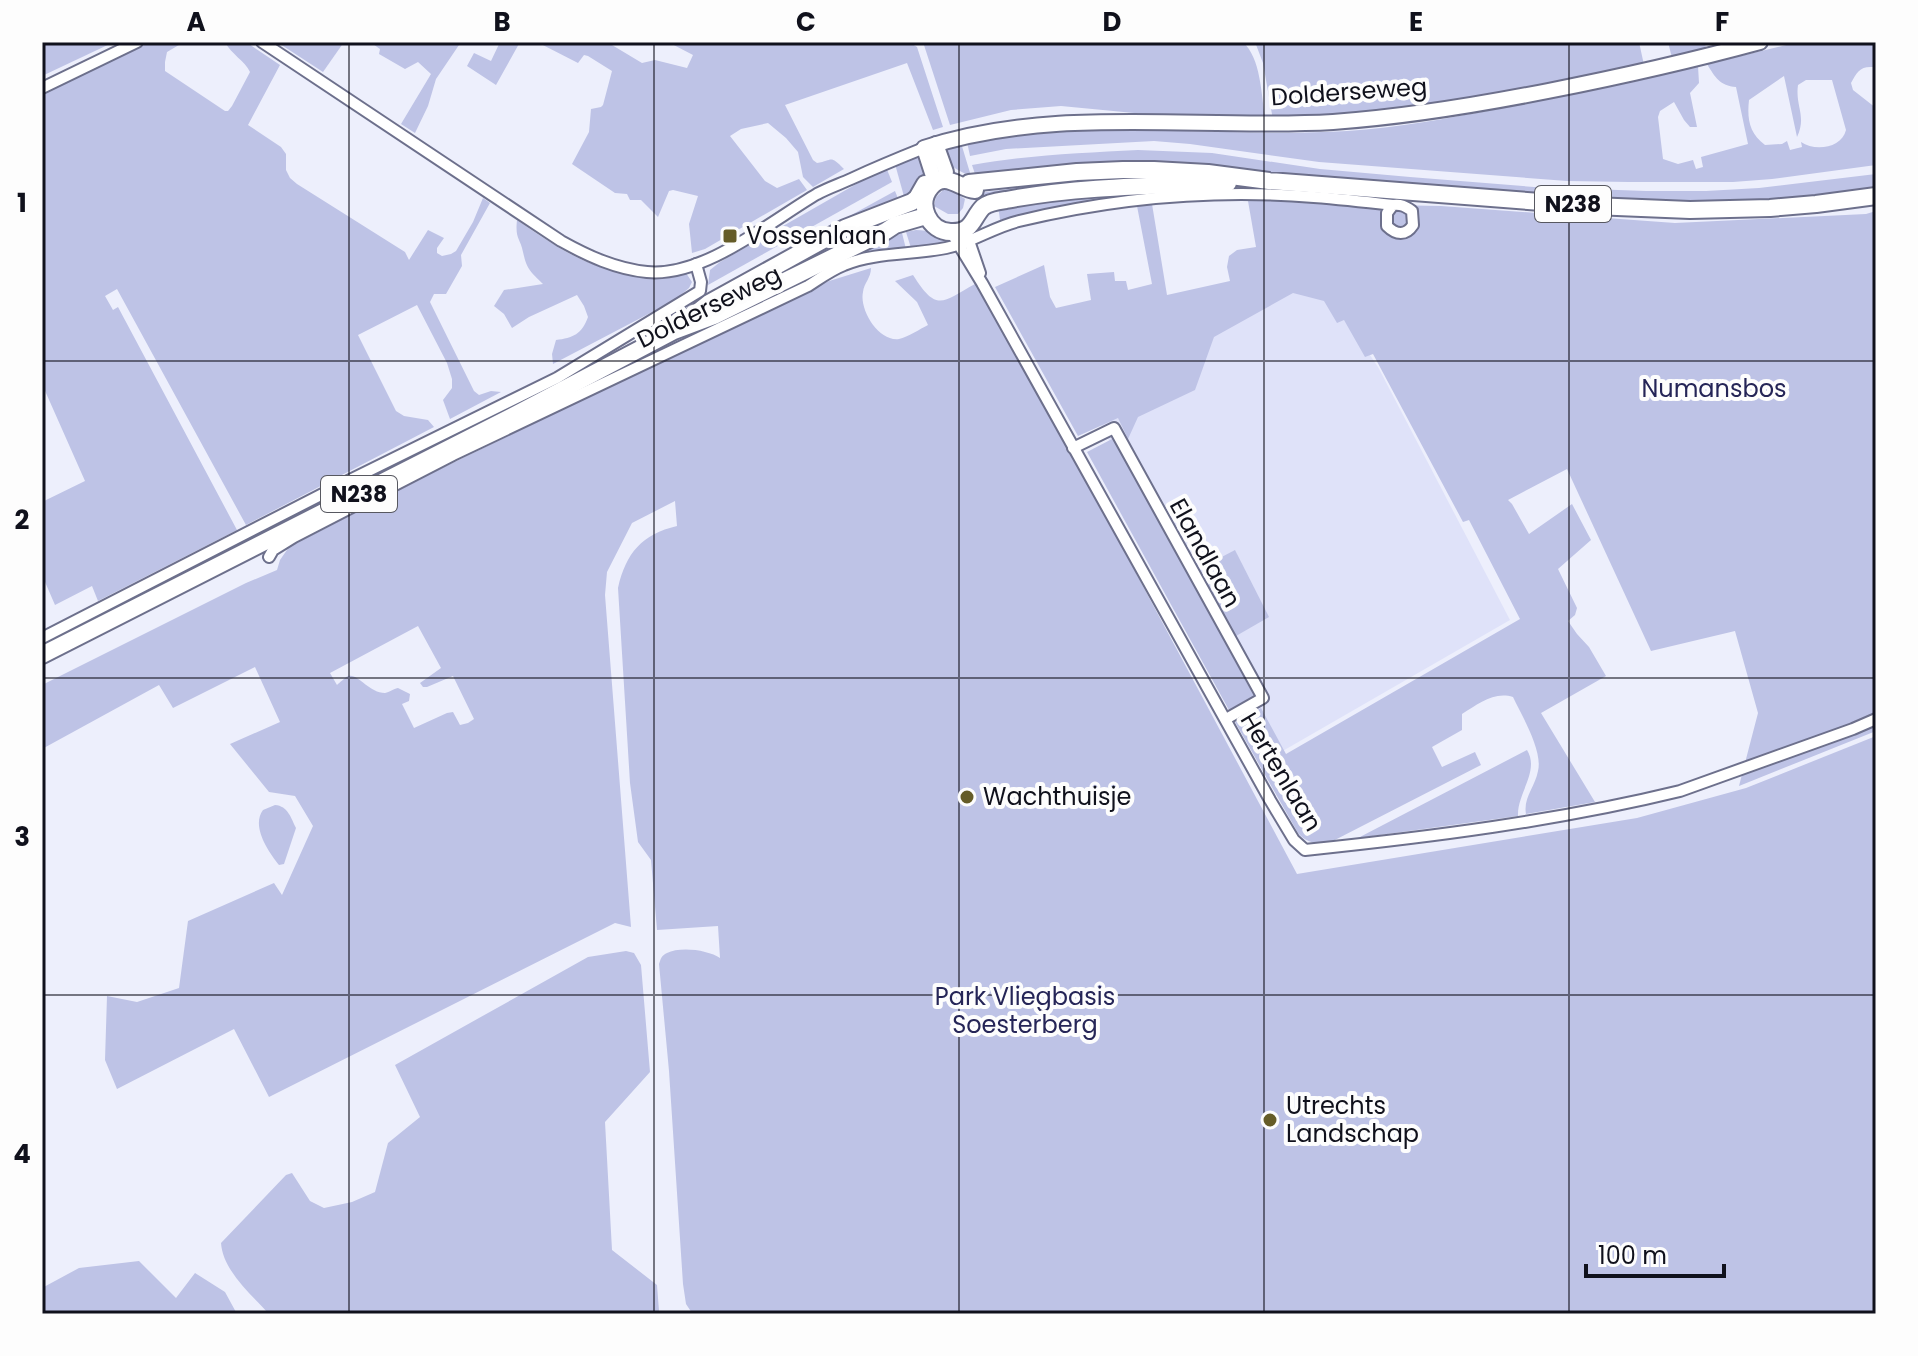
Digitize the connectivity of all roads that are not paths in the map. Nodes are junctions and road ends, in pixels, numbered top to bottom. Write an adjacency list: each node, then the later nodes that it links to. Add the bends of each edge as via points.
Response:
1 (137, 42): 4 (street)
2 (262, 42): 13 (street, via 585,254 648,272)
3 (1760, 42): 5 (main road, Dolderseweg, via 1456,109 1332,122 1023,127)
4 (42, 88)
5 (930, 146): 6 (main road); 13 (street, Dolderseweg, via 820,193)
6 (933, 181): 8 (main road, via 960,175); 11 (main road, via 925,199); 14 (main road, Dolderseweg / N238, via 912,202 845,228 709,303)
7 (1269, 181): 8 (main road, N238, via 1123,170); 9 (main road, N238, via 1690,210 1770,208); 12 (main road, N238, via 1067,192 993,203)
8 (971, 186): 12 (main road, via 973,209)
9 (1876, 196)
10 (1393, 205): 12 (street, Dolderseweg, via 1258,195 1131,200)
11 (928, 218): 12 (main road, via 943,231); 14 (main road, Dolderseweg / N238, via 886,231)
12 (964, 231): 15 (street, Hertenlaan, via 982,283); 16 (street, Dolderseweg, via 945,249 843,265 453,455 294,537)
13 (696, 264): 17 (street, Dolderseweg, via 700,291 557,378)
14 (674, 331): 18 (main road, Dolderseweg / N238)
15 (1073, 448): 19 (street, Hertenlaan); 19 (street, Elandlaan, via 1114,428 1263,698)
16 (269, 557)
17 (42, 638)
18 (42, 655)
19 (1226, 719): 20 (street, Hertenlaan, via 1286,827 1305,850 1480,828 1655,797)
20 (1876, 719)

